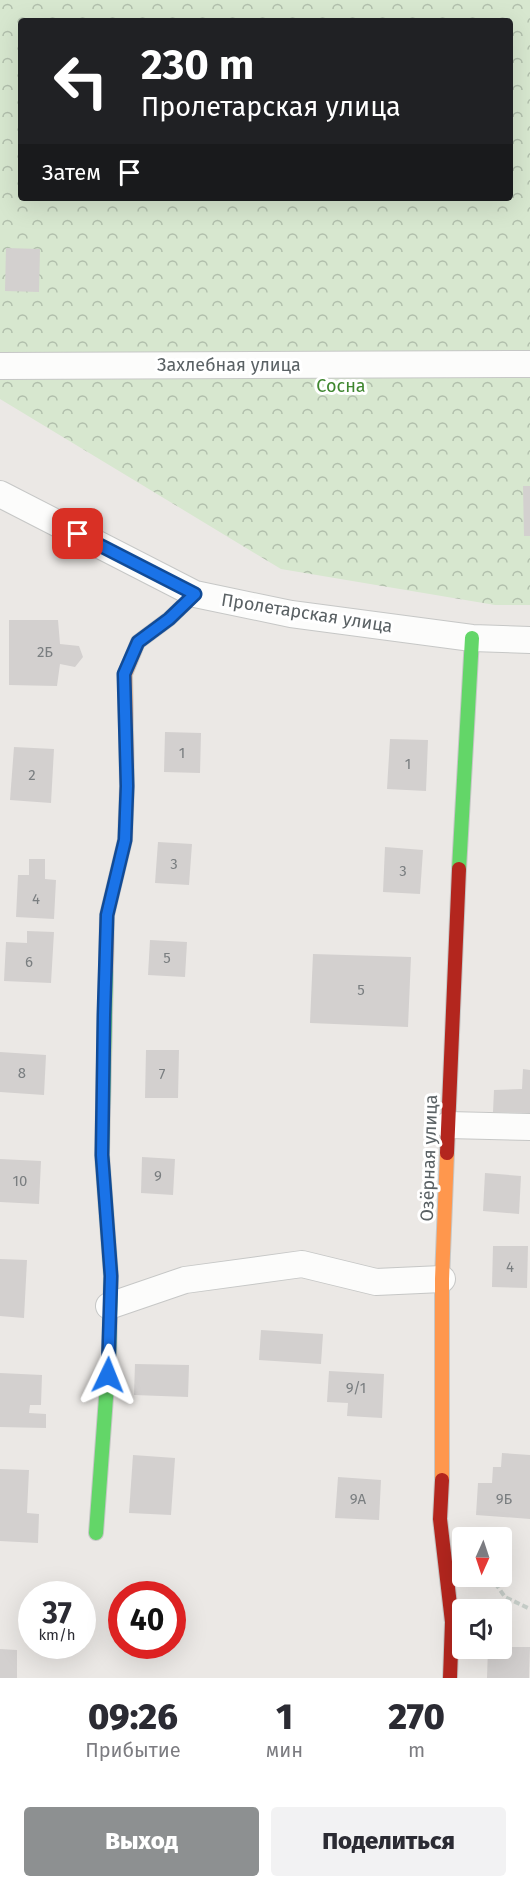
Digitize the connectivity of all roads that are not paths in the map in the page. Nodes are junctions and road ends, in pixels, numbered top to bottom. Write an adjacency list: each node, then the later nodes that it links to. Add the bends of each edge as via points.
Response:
1 (530, 364): 2 (street, Захлебная улица)
2 (0, 366)
3 (0, 494): 4 (street, Пролетарская улица)
4 (195, 594): 5 (street, Пролетарская улица, via 291,614); 10 (street, via 138,642 124,674 125,840 107,915 104,1015 102,1155 111,1276)
5 (472, 638): 6 (street, Пролетарская улица); 7 (street, Озёрная улица)
6 (530, 640)
7 (448, 1125): 8 (street); 9 (street, Озёрная улица)
8 (530, 1127)
9 (442, 1279): 10 (street, via 376,1282 302,1264 185,1280); 12 (street, Озёрная улица, via 440,1519 452,1622)
10 (109, 1306): 11 (street)
11 (96, 1533)
12 (450, 1678)

